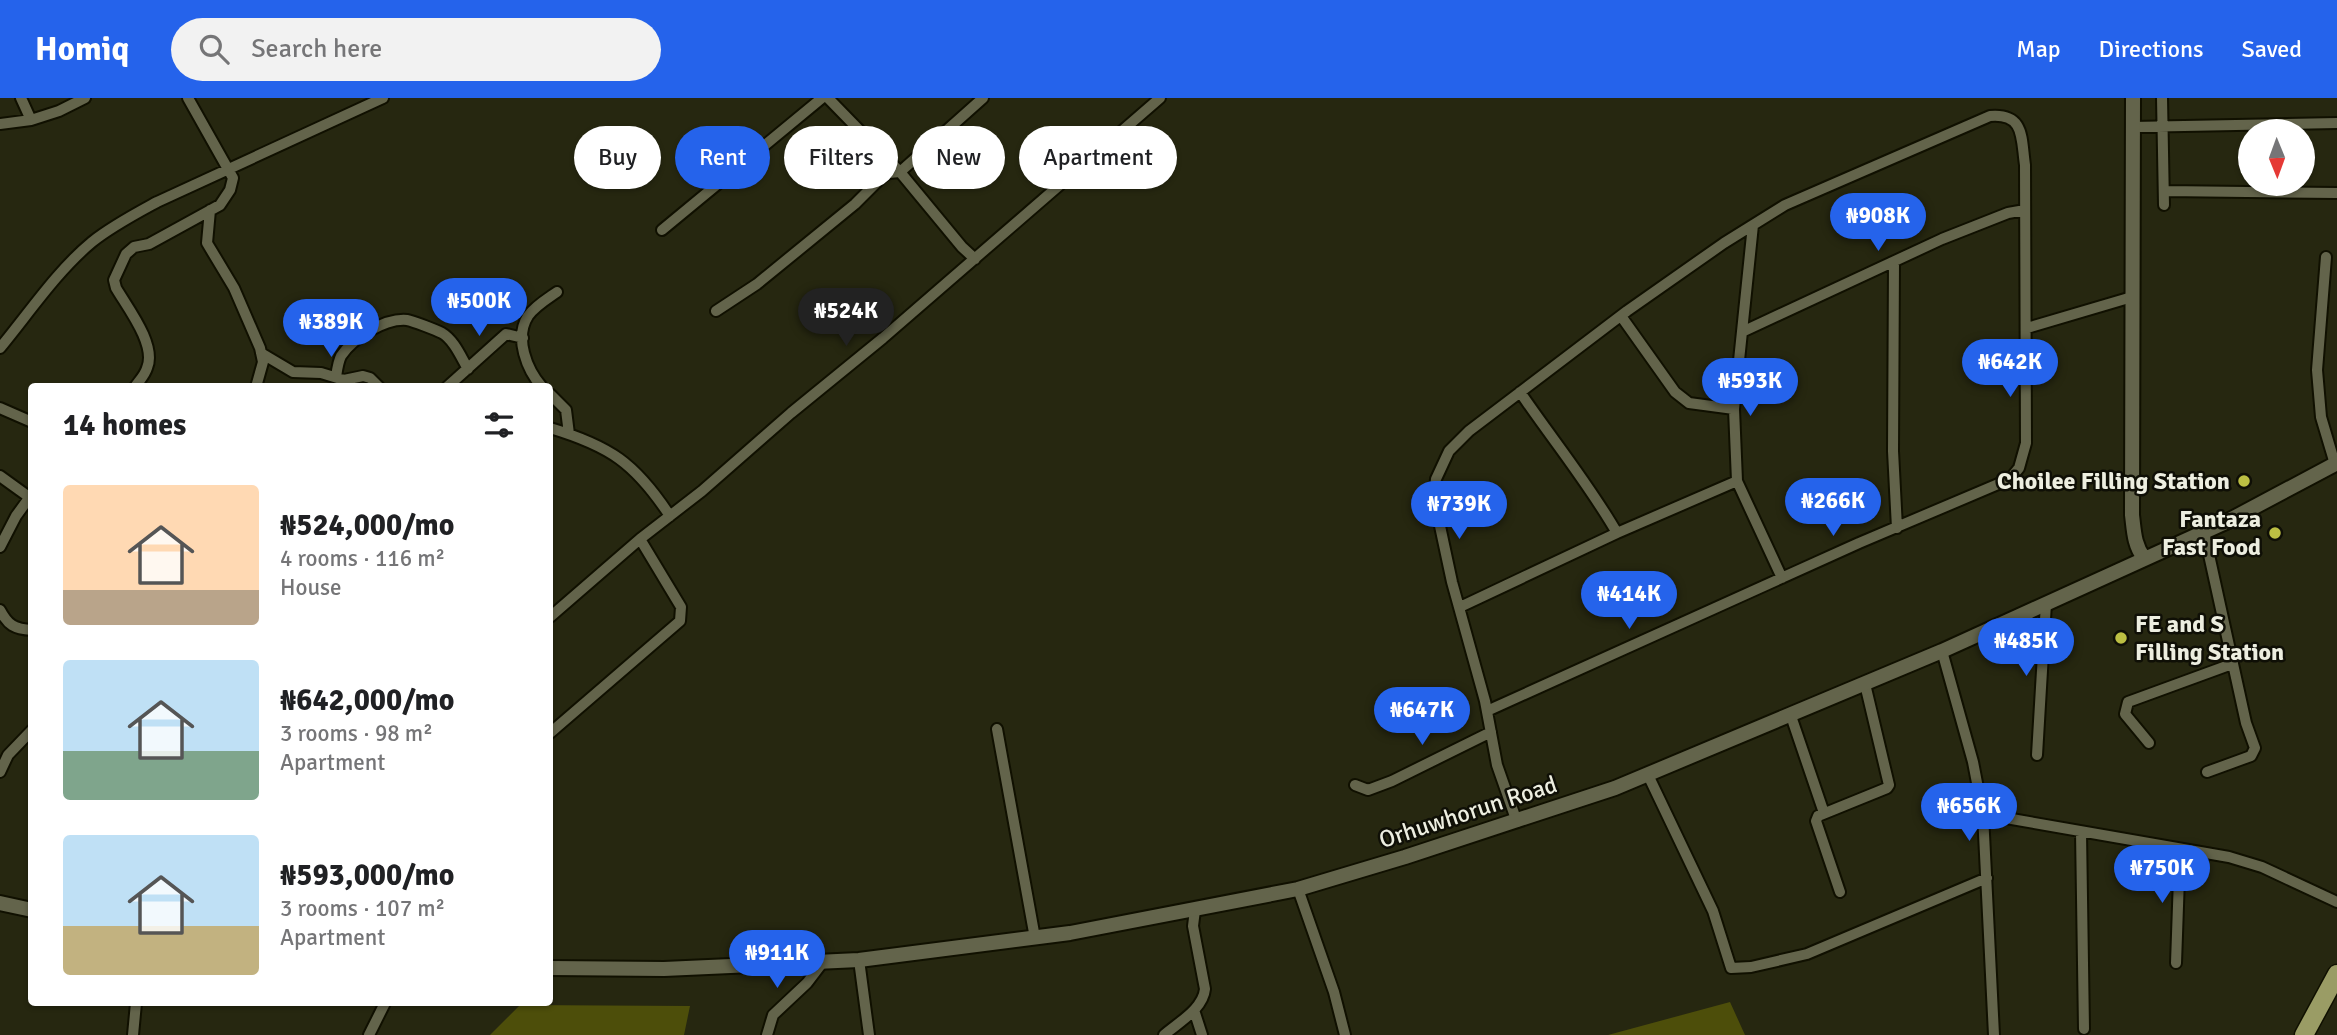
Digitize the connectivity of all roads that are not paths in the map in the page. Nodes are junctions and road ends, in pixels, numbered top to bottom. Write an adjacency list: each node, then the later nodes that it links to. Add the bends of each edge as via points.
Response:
1 (21, 98): 11 (street)
2 (188, 98): 16 (street)
3 (383, 98): 16 (street)
4 (822, 98): 24 (street)
5 (828, 98): 17 (street)
6 (983, 98): 17 (street)
7 (1160, 98): 28 (street)
8 (2133, 98): 15 (street)
9 (2162, 98): 14 (street)
10 (79, 100): 11 (street)
11 (31, 120): 13 (street)
12 (2337, 123): 14 (street)
13 (0, 124)
14 (2162, 126): 15 (street); 18 (street)
15 (2132, 127): 31 (street)
16 (229, 169): 21 (street, via 233,178 230,190 220,205); 37 (street, via 157,202 92,242)
17 (901, 172): 28 (street); 32 (street, via 882,177 757,284)
18 (2165, 191): 19 (street); 20 (street)
19 (2337, 193)
20 (2164, 205)
21 (210, 210): 38 (street, via 207,243 234,288); 41 (street, via 149,244 134,247 114,280 147,348 149,366)
22 (2025, 211): 23 (street, via 2020,126 2002,115 1785,205); 29 (street, via 1997,217); 34 (street)
23 (1753, 225): 25 (street); 26 (street)
24 (662, 230)
25 (1733, 237): 26 (street); 33 (street)
26 (1748, 255): 35 (street)
27 (2326, 257): 53 (street, via 2317,369 2321,417)
28 (975, 259): 58 (street)
29 (1894, 263): 35 (street); 59 (street)
30 (557, 292): 36 (street, via 528,316)
31 (2132, 297): 34 (street); 64 (street, via 2132,515 2135,540)
32 (716, 311)
33 (1621, 316): 46 (street); 49 (street, via 1675,392 1689,403)
34 (2027, 328): 59 (street, via 2026,443 2019,468 2010,479)
35 (1742, 332): 49 (street)
36 (523, 338): 39 (street, via 506,334); 45 (street, via 527,366)
37 (0, 348)
38 (261, 353): 40 (street, via 293,372); 42 (street)
39 (468, 369): 40 (street, via 443,334 409,320 378,327 358,340 340,358); 44 (street)
40 (336, 377): 43 (street, via 363,376)
41 (138, 383)
42 (257, 383)
43 (375, 383)
44 (452, 383)
45 (539, 383)
46 (1520, 392): 61 (street); 67 (street, via 1469,430 1449,451 1436,480 1434,498 1441,536)
47 (553, 397): 52 (street, via 566,410)
48 (0, 408): 50 (street)
49 (1734, 410): 55 (street)
50 (28, 420)
51 (553, 429): 52 (street)
52 (569, 434): 58 (street, via 617,456)
53 (2336, 464): 60 (street, Orhuwhorun Road)
54 (0, 476): 56 (street)
55 (1737, 481): 61 (street); 65 (street)
56 (28, 495)
57 (28, 499): 63 (street)
58 (670, 516): 62 (street)
59 (1897, 528): 65 (street)
60 (2204, 531): 64 (street, Orhuwhorun Road); 72 (street)
61 (1617, 533): 67 (street)
62 (640, 539): 69 (street); 77 (street, via 681,607 680,621)
63 (0, 547)
64 (2144, 558): 66 (street, Orhuwhorun Road)
65 (1782, 578): 74 (street)
66 (2046, 603): 71 (street, Orhuwhorun Road); 81 (street)
67 (1460, 607): 74 (street)
68 (0, 610): 70 (street, via 8,624)
69 (553, 614)
70 (28, 630)
71 (1942, 651): 73 (street, Orhuwhorun Road); 87 (street)
72 (2232, 664): 80 (street, via 2128,702 2125,714); 83 (street, via 2254,753)
73 (1865, 684): 75 (street, Orhuwhorun Road); 86 (street, via 1889,785)
74 (1487, 711): 78 (street)
75 (1791, 716): 84 (street, Orhuwhorun Road); 86 (street)
76 (996, 729): 98 (street)
77 (553, 730)
78 (1491, 732): 85 (street, via 1392,781 1368,790); 88 (street)
79 (28, 734): 82 (street, via 8,755)
80 (2149, 743)
81 (2037, 755)
82 (0, 772)
83 (2207, 772)
84 (1648, 775): 88 (street, Orhuwhorun Road); 91 (street, via 1713,911 1731,968 1807,954)
85 (1355, 785)
86 (1824, 813): 93 (street, via 1816,821)
87 (1983, 814): 89 (street); 91 (street)
88 (1517, 821): 92 (street, Orhuwhorun Road)
89 (2081, 832): 90 (street); 107 (street)
90 (2180, 849): 94 (street, via 2262,867); 101 (street)
91 (1987, 877): 115 (street)
92 (1298, 889): 97 (street, Orhuwhorun Road); 114 (street)
93 (1840, 892)
94 (2337, 902)
95 (0, 903): 96 (street)
96 (28, 909)
97 (1195, 910): 98 (street, Orhuwhorun Road); 106 (street, via 1193,926 1205,989)
98 (1035, 938): 99 (street, Orhuwhorun Road)
99 (859, 960): 100 (street, Orhuwhorun Road); 111 (street)
100 (823, 962): 102 (street, Orhuwhorun Road); 110 (street, via 772,1015)
101 (2176, 963)
102 (553, 968)
103 (2337, 974): 116 (main road)
104 (136, 1006): 108 (street)
105 (384, 1006): 109 (street)
106 (1194, 1010): 112 (street); 113 (street)
107 (2084, 1028)
108 (133, 1035)
109 (369, 1035)
110 (767, 1035)
111 (869, 1035)
112 (1164, 1035)
113 (1202, 1035)
114 (1345, 1035)
115 (1994, 1035)
116 (2304, 1035)

